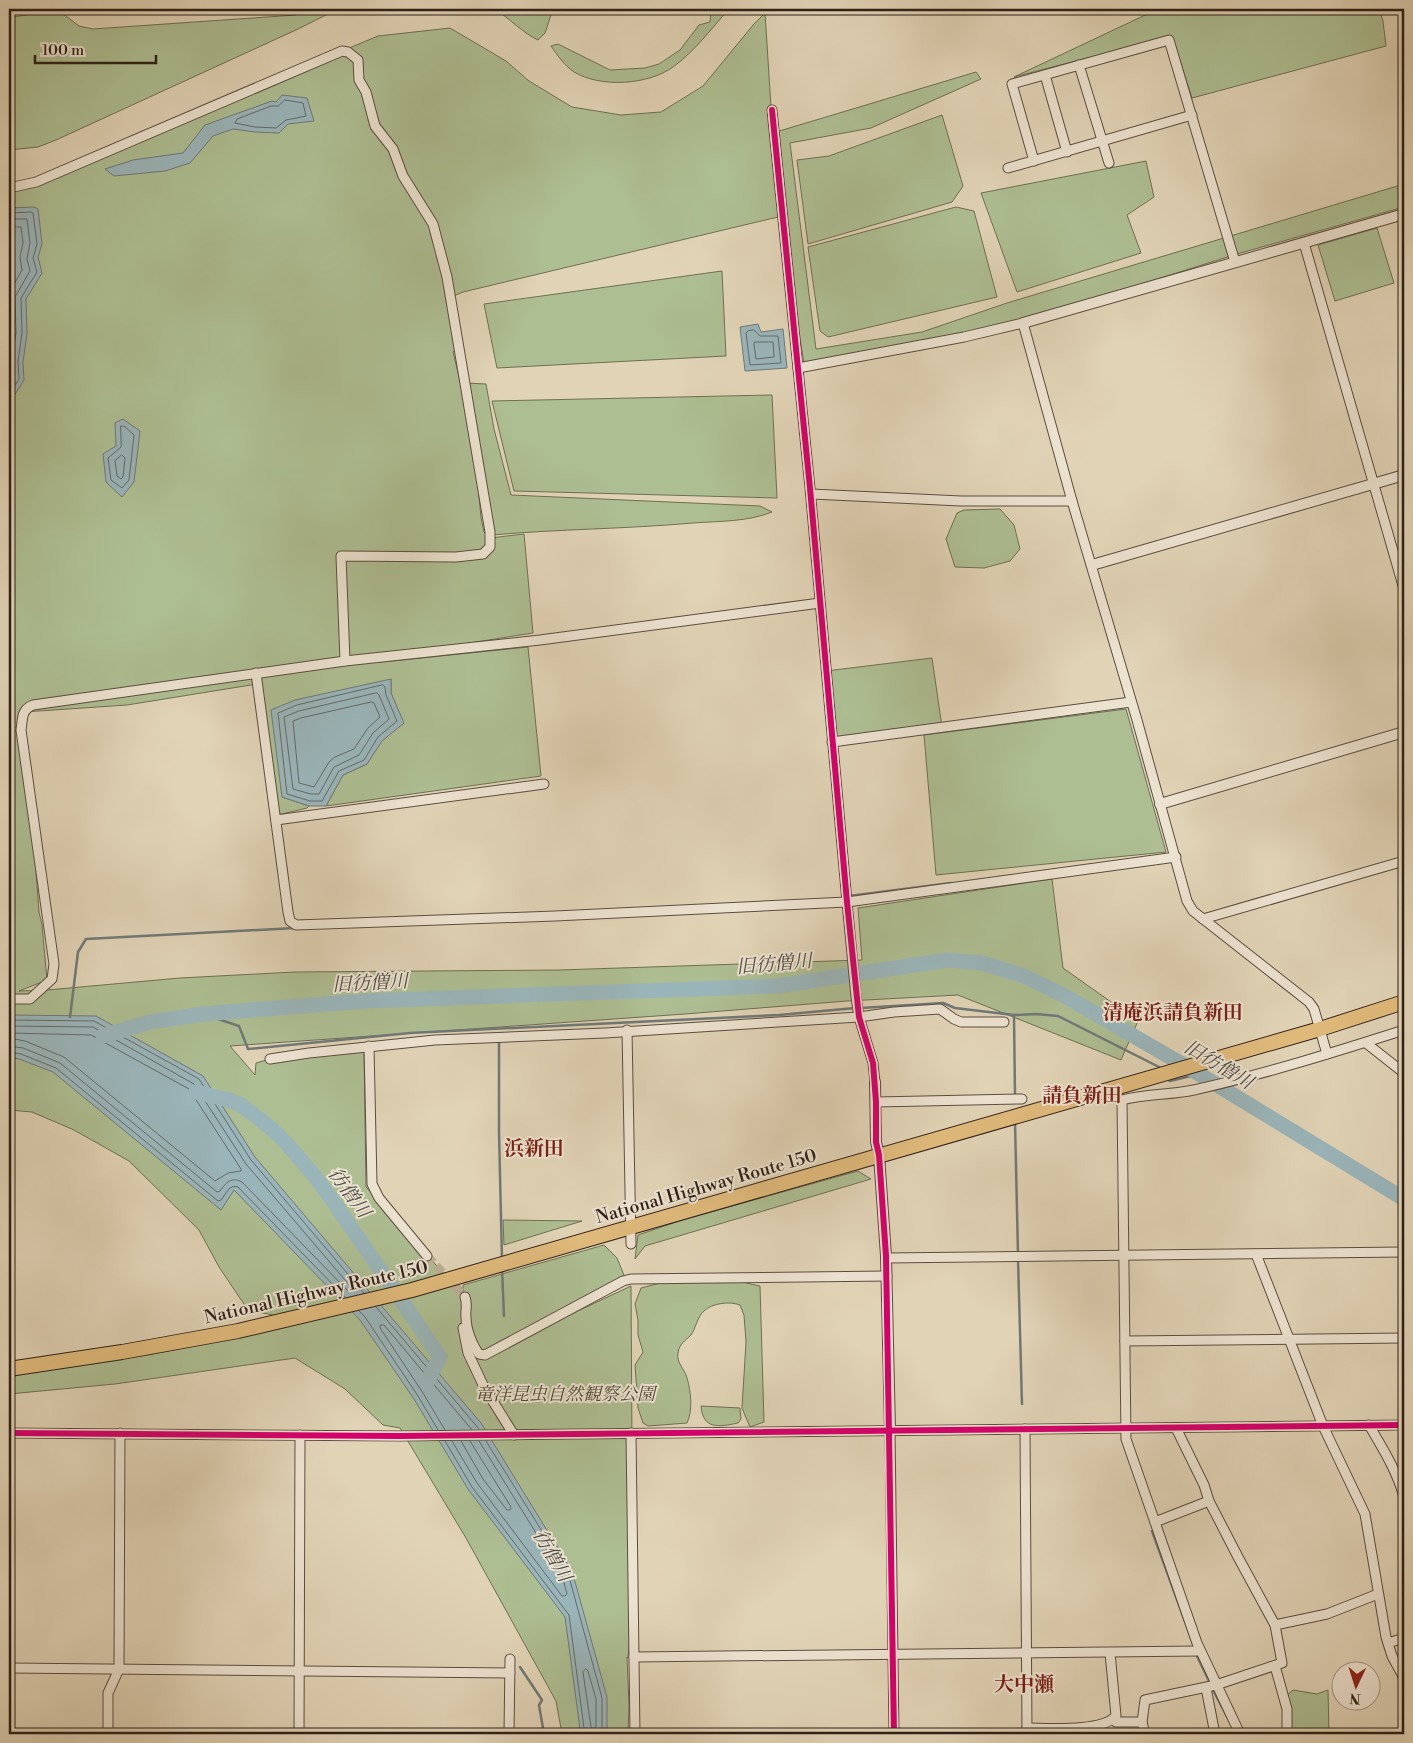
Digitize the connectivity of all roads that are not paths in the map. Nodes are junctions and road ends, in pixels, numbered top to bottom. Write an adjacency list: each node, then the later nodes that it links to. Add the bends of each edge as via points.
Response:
1 (1079, 65): 2 (street); 4 (street, via 1169,40); 5 (street)
2 (1045, 75): 6 (street); 7 (street, via 1012,84)
3 (772, 110): 15 (street)
4 (1192, 115): 5 (street); 13 (street)
5 (1103, 142): 6 (street); 8 (street)
6 (1067, 152): 7 (street)
7 (1034, 161): 9 (street)
8 (1109, 162)
9 (1008, 168)
10 (9, 188): 23 (street, via 36,182 342,51 358,60 359,80 366,92 375,126 393,149 403,176 433,224 445,268 490,547 483,554 456,557 341,556)
11 (1404, 214): 12 (street)
12 (1304, 243): 13 (street); 17 (street)
13 (1235, 262): 14 (street)
14 (1023, 323): 15 (street); 19 (street)
15 (798, 368): 18 (street)
16 (1404, 475): 17 (street)
17 (1374, 484): 20 (street); 21 (street)
18 (811, 494): 19 (street, via 961,501); 22 (street)
19 (1072, 501): 20 (street)
20 (1092, 566): 25 (street)
21 (1404, 589)
22 (820, 603): 23 (street); 27 (street)
23 (345, 661): 24 (street)
24 (256, 673): 30 (street); 35 (street, via 33,704 26,708 21,730 54,973 48,984 30,999)
25 (1131, 702): 27 (street); 29 (street)
26 (1404, 732): 29 (street)
27 (832, 742): 33 (street)
28 (544, 784): 30 (street)
29 (1160, 804): 31 (street)
30 (276, 820): 33 (street, via 288,912 290,921 296,925)
31 (1176, 857): 33 (street); 34 (street, via 1187,901)
32 (1404, 861): 34 (street)
33 (847, 902): 37 (street)
34 (1203, 919): 39 (street, via 1309,1002)
35 (9, 1000)
36 (1404, 1002): 39 (highway, National Highway Route 150)
37 (859, 1017): 38 (street, via 940,1008 961,1022); 40 (street); 47 (street, via 873,1063)
38 (1004, 1022)
39 (1320, 1029): 44 (street); 50 (highway, National Highway Route 150)
40 (627, 1030): 43 (street); 51 (street)
41 (1401, 1030): 42 (street)
42 (1366, 1043): 44 (street); 46 (street)
43 (369, 1046): 45 (street); 55 (street, via 372,1184 379,1198)
44 (1327, 1054): 56 (street, via 1181,1093 1122,1100)
45 (270, 1059)
46 (1404, 1073)
47 (875, 1082): 49 (street)
48 (1022, 1099): 49 (street)
49 (876, 1102): 50 (street)
50 (879, 1155): 51 (highway, National Highway Route 150); 57 (street)
51 (631, 1227): 52 (street); 62 (highway, National Highway Route 150, via 412,1290 288,1320 184,1341)
52 (631, 1244)
53 (1404, 1252): 54 (street)
54 (1256, 1254): 56 (street); 60 (street)
55 (427, 1256)
56 (1124, 1256): 57 (street); 61 (street)
57 (886, 1258): 58 (street)
58 (886, 1276): 69 (street); 74 (street, via 623,1280 485,1355 479,1354 472,1343 465,1316 467,1302 460,1315 468,1353 484,1387)
59 (1404, 1338): 60 (street)
60 (1289, 1340): 61 (street); 65 (street)
61 (1125, 1342): 68 (street)
62 (9, 1369)
63 (1369, 1425): 64 (street); 65 (street); 75 (street, via 1399,1478)
64 (1404, 1425)
65 (1323, 1426): 66 (street); 78 (street, via 1364,1514)
66 (1176, 1428): 68 (street); 76 (street)
67 (1025, 1429): 68 (street); 69 (street); 84 (street)
68 (1126, 1429): 77 (street, via 1126,1439)
69 (890, 1430): 72 (street); 85 (street)
70 (9, 1433): 71 (street)
71 (120, 1433): 73 (street); 90 (street)
72 (631, 1433): 74 (street); 86 (street)
73 (300, 1435): 74 (street); 91 (street)
74 (514, 1435)
75 (1404, 1497)
76 (1209, 1501): 77 (street); 79 (street)
77 (1155, 1522): 83 (street)
78 (1378, 1594): 79 (street, via 1327,1614); 81 (street)
79 (1276, 1625): 88 (street, via 1282,1663)
80 (1404, 1638): 81 (street)
81 (1388, 1643): 93 (street)
82 (1110, 1652): 83 (street); 84 (street); 96 (street, via 1116,1716)
83 (1200, 1652): 94 (street)
84 (1026, 1653): 85 (street); 99 (street)
85 (893, 1655): 86 (street); 104 (street)
86 (634, 1657): 103 (street)
87 (510, 1659): 92 (street)
88 (1275, 1666): 94 (street); 108 (street, via 1287,1710)
89 (9, 1668): 90 (street)
90 (118, 1669): 91 (street); 100 (street, via 108,1693)
91 (299, 1670): 92 (street); 101 (street)
92 (510, 1673): 102 (street)
93 (1404, 1678)
94 (1216, 1686): 95 (street); 107 (street)
95 (1206, 1688): 97 (street, via 1145,1700); 106 (street)
96 (1113, 1719): 97 (street, via 1116,1722); 98 (street)
97 (1142, 1722): 105 (street)
98 (1097, 1730): 99 (street)
99 (1027, 1731)
100 (108, 1734)
101 (299, 1734)
102 (509, 1734)
103 (635, 1734)
104 (894, 1734)
105 (1145, 1734)
106 (1215, 1734)
107 (1240, 1734)
108 (1287, 1734)

